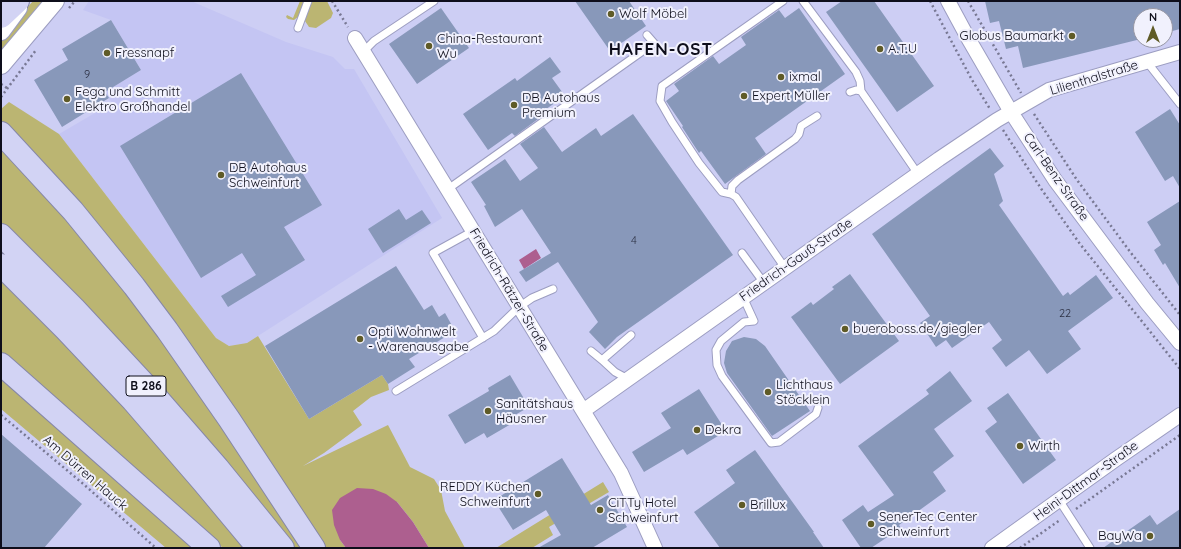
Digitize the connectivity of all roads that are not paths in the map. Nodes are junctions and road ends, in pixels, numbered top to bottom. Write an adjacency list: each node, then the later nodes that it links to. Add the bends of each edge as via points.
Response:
1 (18, 1): 9 (highway)
2 (23, 1): 11 (street)
3 (308, 1): 10 (lane)
4 (434, 1): 14 (lane, via 374,41)
5 (783, 1): 26 (lane, via 662,86 660,101 699,163 722,192)
6 (803, 1): 18 (lane, via 856,72)
7 (948, 1): 21 (street, Carl-Benz-Straße)
8 (61, 7): 17 (street)
9 (1, 17)
10 (298, 28)
11 (1, 31)
12 (647, 35): 25 (lane, via 654,43)
13 (354, 38): 14 (street, Friedrich-Rätzer-Straße)
14 (363, 52): 25 (street, Friedrich-Rätzer-Straße)
15 (1180, 52): 16 (street, Lilienthalstraße)
16 (1147, 62): 20 (lane); 21 (street, Lilienthalstraße, via 1049,90)
17 (1, 65)
18 (861, 91): 19 (lane); 24 (lane)
19 (850, 92)
20 (1180, 104)
21 (1011, 112): 24 (street, Friedrich-Gauß-Straße); 38 (street, Carl-Benz-Straße, via 1059,185)
22 (817, 116): 26 (lane, via 801,126 795,139 738,180 732,186)
23 (1, 133): 51 (highway, via 78,217 134,286 230,419)
24 (918, 174): 31 (street, Friedrich-Gauß-Straße)
25 (448, 189): 27 (street, Friedrich-Rätzer-Straße)
26 (731, 194): 31 (lane, via 736,197)
27 (473, 231): 35 (street, Friedrich-Rätzer-Straße); 37 (lane, via 433,253)
28 (1, 235): 50 (highway, B 286, via 151,390)
29 (742, 253): 32 (lane)
30 (1, 265): 49 (highway, B 286, via 65,328 133,401)
31 (785, 268): 32 (street, Friedrich-Gauß-Straße)
32 (764, 283): 34 (street, Friedrich-Gauß-Straße)
33 (552, 289): 35 (lane)
34 (743, 298): 42 (street, Friedrich-Gauß-Straße); 44 (lane, via 754,321 744,322 721,341 716,350 722,376 771,443 779,442 816,414)
35 (519, 307): 37 (lane); 45 (street, Friedrich-Rätzer-Straße)
36 (631, 335): 40 (lane)
37 (483, 338): 43 (lane)
38 (1180, 343)
39 (591, 351): 40 (lane)
40 (602, 360): 42 (lane)
41 (1, 364): 48 (highway)
42 (628, 378): 45 (street, Friedrich-Gauß-Straße)
43 (396, 391)
44 (818, 408)
45 (583, 411): 52 (street, Friedrich-Rätzer-Straße, via 621,473)
46 (1180, 416): 47 (street, Heini-Dittmar-Straße)
47 (1059, 500): 53 (street, Heini-Dittmar-Straße); 54 (lane)
48 (209, 548)
49 (258, 548)
50 (283, 548)
51 (314, 548)
52 (655, 548)
53 (992, 548)
54 (1090, 548)

